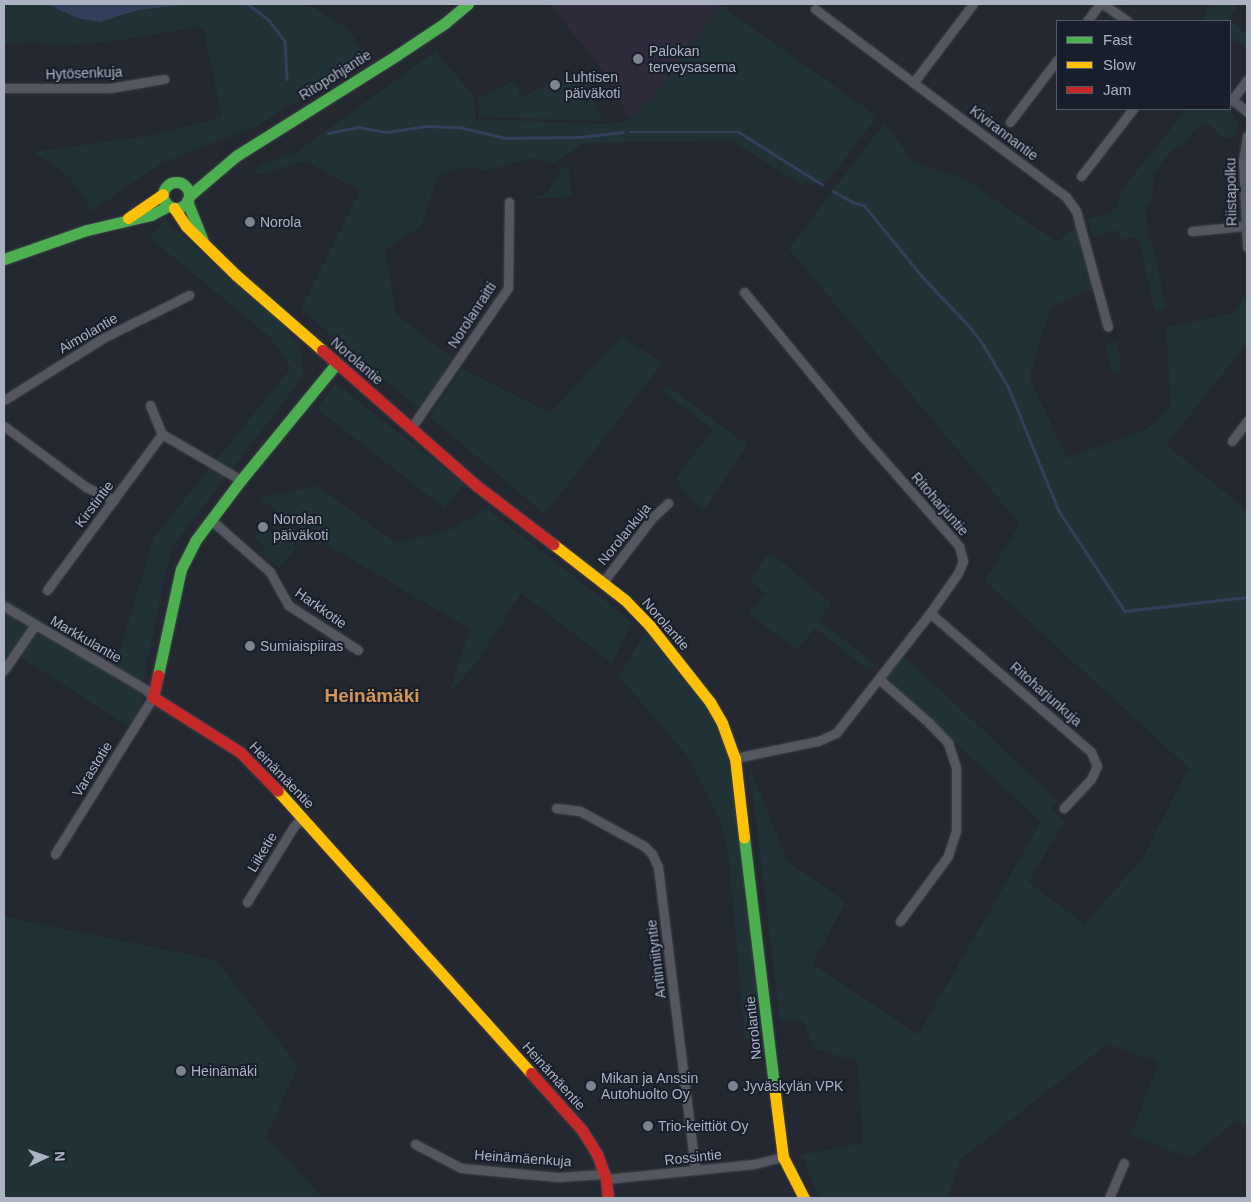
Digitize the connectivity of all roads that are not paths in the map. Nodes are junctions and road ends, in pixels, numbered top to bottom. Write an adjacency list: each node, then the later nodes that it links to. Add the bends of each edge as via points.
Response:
1 (468, 4): 19 (street, Ritopohjantie, via 445,23 270,133 216,172 208,182)
2 (973, 4): 10 (street)
3 (1102, 4): 5 (street); 6 (street)
4 (815, 10): 10 (street, Kivirannantie)
5 (1088, 20)
6 (1125, 20)
7 (1056, 61): 15 (street)
8 (164, 79): 11 (street, Hytösenkuja, via 110,88)
9 (1247, 80): 12 (street)
10 (913, 83): 30 (street, Kivirannantie, via 1066,197 1076,211)
11 (4, 88)
12 (1231, 99): 14 (street)
13 (1132, 110): 17 (street)
14 (1247, 112)
15 (1010, 122)
16 (1247, 136): 23 (street, Riistapolku, via 1243,161)
17 (1081, 176)
18 (163, 194): 19 (street, via 173,183); 21 (street, via 164,202); 22 (street)
19 (187, 194): 21 (street, via 182,207); 25 (street, Norolantie)
20 (509, 202): 36 (street, Norolanraitti, via 508,288)
21 (171, 207): 22 (street); 25 (street, Norolantie)
22 (125, 220): 27 (street)
23 (1245, 226): 24 (street); 26 (street, Riistapolku)
24 (1192, 231)
25 (204, 243): 31 (street, Norolantie)
26 (1247, 247)
27 (4, 259)
28 (744, 292): 46 (street, Ritoharjuntie, via 859,432 959,546 963,560 959,571)
29 (189, 295): 32 (street, Aimolantie, via 105,337)
30 (1108, 327)
31 (336, 364): 36 (street, Norolantie); 39 (street)
32 (4, 400)
33 (150, 405): 37 (street)
34 (1247, 421): 38 (street)
35 (4, 426): 40 (street, via 86,487)
36 (411, 428): 43 (street, Norolantie, via 477,486)
37 (162, 434): 39 (street); 40 (street, Kirstintie)
38 (1232, 441)
39 (240, 480): 42 (street)
40 (114, 500): 44 (street, Kirstintie)
41 (668, 503): 43 (street, Norolankuja, via 652,518)
42 (211, 520): 48 (street, Harkkotie, via 270,572 288,605); 51 (street, via 195,541 181,569)
43 (603, 582): 52 (street, Norolantie, via 650,626 710,702)
44 (47, 590)
45 (4, 606): 47 (street, Markkulantie)
46 (930, 612): 50 (street, Ritoharjuntie); 54 (street, Ritoharjunkuja, via 1091,752 1097,766)
47 (35, 625): 49 (street); 51 (street, Markkulantie, via 145,688)
48 (358, 650)
49 (4, 670)
50 (879, 679): 52 (street, Ritoharjuntie, via 831,736); 58 (street, via 948,743 956,768 956,831 948,856)
51 (153, 697): 55 (street, Heinämäentie, via 240,752); 56 (street, Varastotie)
52 (736, 758): 60 (street, Norolantie)
53 (556, 808): 62 (street, Antinniityntie, via 580,811 644,846 658,867)
54 (1064, 808)
55 (302, 818): 57 (street, Liiketie); 63 (street, Heinämäentie, via 582,1130 597,1154)
56 (55, 854)
57 (247, 902)
58 (900, 921)
59 (415, 1144): 63 (street, Heinämäenkuja, via 461,1168 558,1177)
60 (783, 1157): 62 (street, Rossintie, via 754,1164); 65 (street, Norolantie)
61 (1124, 1163): 66 (street)
62 (695, 1170): 63 (street, Rossintie)
63 (605, 1177): 64 (street, Heinämäentie)
64 (608, 1198)
65 (804, 1198)
66 (1109, 1198)

